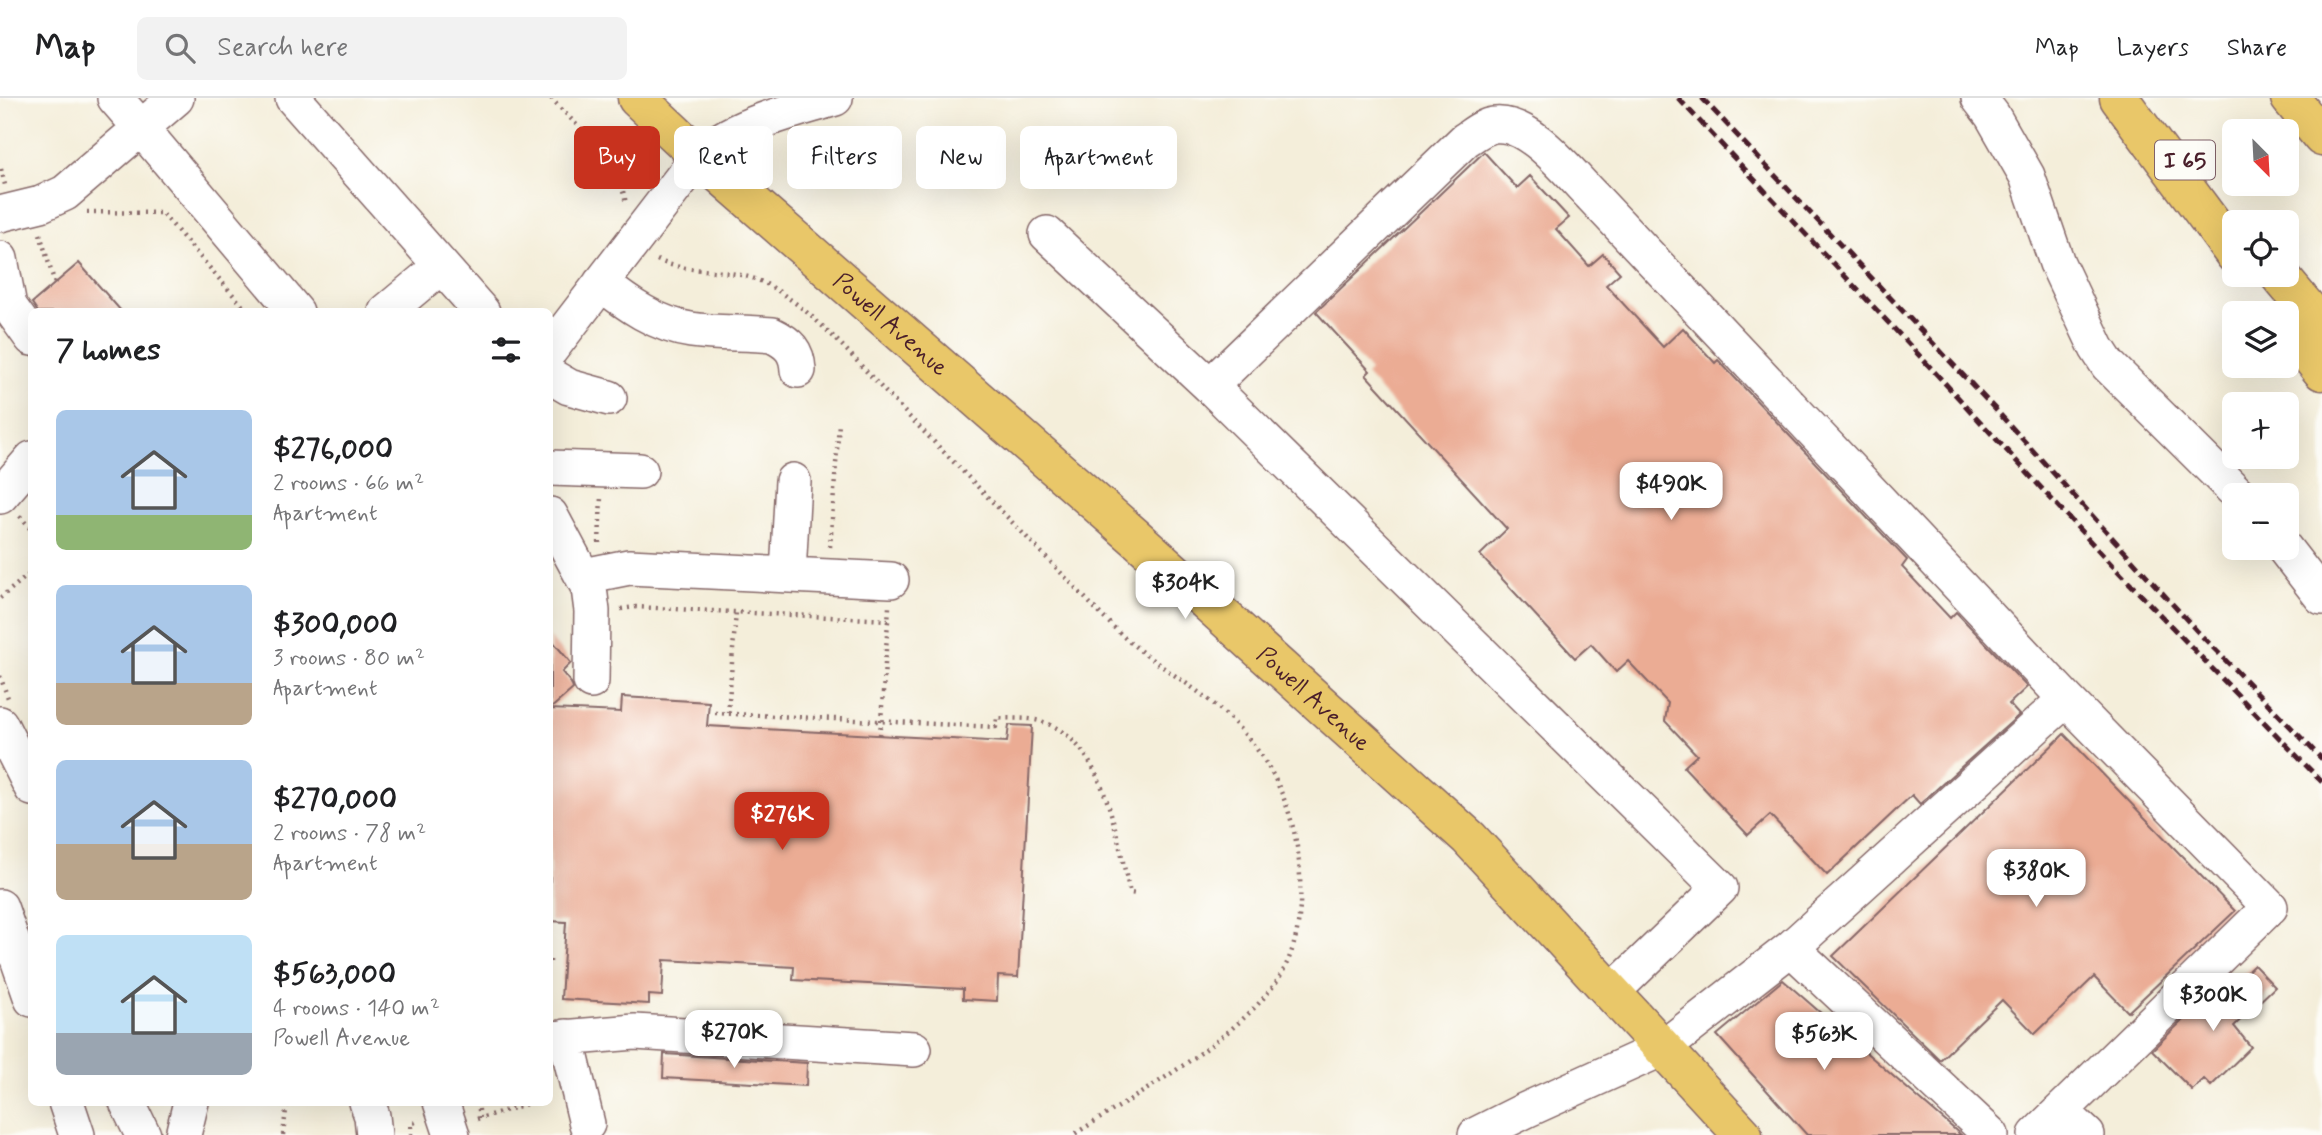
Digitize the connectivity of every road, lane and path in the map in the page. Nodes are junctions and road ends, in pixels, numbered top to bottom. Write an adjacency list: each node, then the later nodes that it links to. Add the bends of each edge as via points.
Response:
1 (115, 98): 12 (street)
2 (176, 98): 12 (street)
3 (292, 98): 24 (street)
4 (551, 98): 22 (path, via 616,173 627,210 624,230)
5 (637, 98): 13 (main road, Powell Avenue)
6 (835, 98): 11 (street)
7 (2119, 98): 21 (main road)
8 (2134, 98): 17 (main road, I 65)
9 (2290, 98): 14 (main road)
10 (1986, 107): 45 (street, via 2027,176 2057,263 2102,356)
11 (756, 126)
12 (141, 128): 19 (street, via 65,193); 28 (street)
13 (674, 133)
14 (2322, 137)
15 (674, 189): 22 (street)
16 (737, 189): 71 (main road, Powell Avenue, via 1373,749 1469,838)
17 (2226, 210)
18 (81, 212): 27 (path, via 162,212)
19 (0, 214)
20 (1046, 234): 38 (street)
21 (2222, 238)
22 (633, 242): 25 (street); 90 (path, via 639,251 672,267 745,275 768,285 817,321 1105,619 1241,729 1279,787 1297,845 1300,894 1295,940 1276,983 1263,1001 1220,1037)
23 (0, 259): 32 (street, via 9,306)
24 (440, 267): 29 (street); 30 (street)
25 (601, 283): 34 (street); 35 (street, via 640,311 672,326 772,335 795,353)
26 (2289, 287): 31 (main road)
27 (245, 308)
28 (293, 308)
29 (391, 308)
30 (478, 308)
31 (2322, 326)
32 (28, 332)
33 (2299, 342): 36 (main road)
34 (553, 346)
35 (798, 370)
36 (2322, 371)
37 (553, 378): 39 (street, via 576,390)
38 (1210, 386): 60 (street, via 1465,139 1489,126 1517,128 1533,137 1592,196); 71 (street, via 1720,888)
39 (609, 398)
40 (839, 422): 52 (path)
41 (28, 464): 46 (street)
42 (553, 468): 43 (street)
43 (640, 471)
44 (793, 481): 49 (street)
45 (2227, 483)
46 (0, 496)
47 (553, 520): 51 (street)
48 (2293, 560): 54 (street)
49 (788, 574): 51 (street, via 629,567); 52 (street)
50 (28, 575): 55 (path)
51 (584, 576): 59 (street, via 591,598)
52 (828, 576): 53 (street)
53 (891, 580): 58 (path)
54 (2322, 597)
55 (0, 598)
56 (610, 610): 57 (path)
57 (736, 612): 58 (path); 62 (path)
58 (888, 620): 63 (path)
59 (591, 681)
60 (2066, 699): 69 (street); 82 (street, via 2270,907)
61 (715, 713): 62 (path)
62 (728, 713): 63 (path)
63 (881, 721): 65 (path); 67 (path, via 996,727 997,718 1050,724 1083,751 1092,765 1113,823 1130,893)
64 (0, 724): 66 (street)
65 (880, 735)
66 (28, 780)
67 (1136, 894)
68 (0, 907): 70 (street)
69 (1791, 948): 74 (street); 93 (street)
70 (28, 988)
71 (1612, 992): 74 (main road, Powell Avenue)
72 (558, 1038): 73 (street, via 635,1032); 83 (street)
73 (914, 1048)
74 (1663, 1048): 91 (street); 92 (main road, Powell Avenue)
75 (67, 1106): 85 (street)
76 (129, 1106): 86 (street)
77 (190, 1106): 87 (street)
78 (286, 1106): 88 (path)
79 (368, 1106): 89 (street)
80 (445, 1106): 84 (street)
81 (476, 1106): 84 (path)
82 (2061, 1111): 94 (street); 95 (street)
83 (587, 1125)
84 (466, 1127)
85 (77, 1135)
86 (143, 1135)
87 (183, 1135)
88 (284, 1135)
89 (374, 1135)
90 (1073, 1135)
91 (1476, 1135)
92 (1743, 1135)
93 (1991, 1135)
94 (2036, 1135)
95 (2087, 1135)

